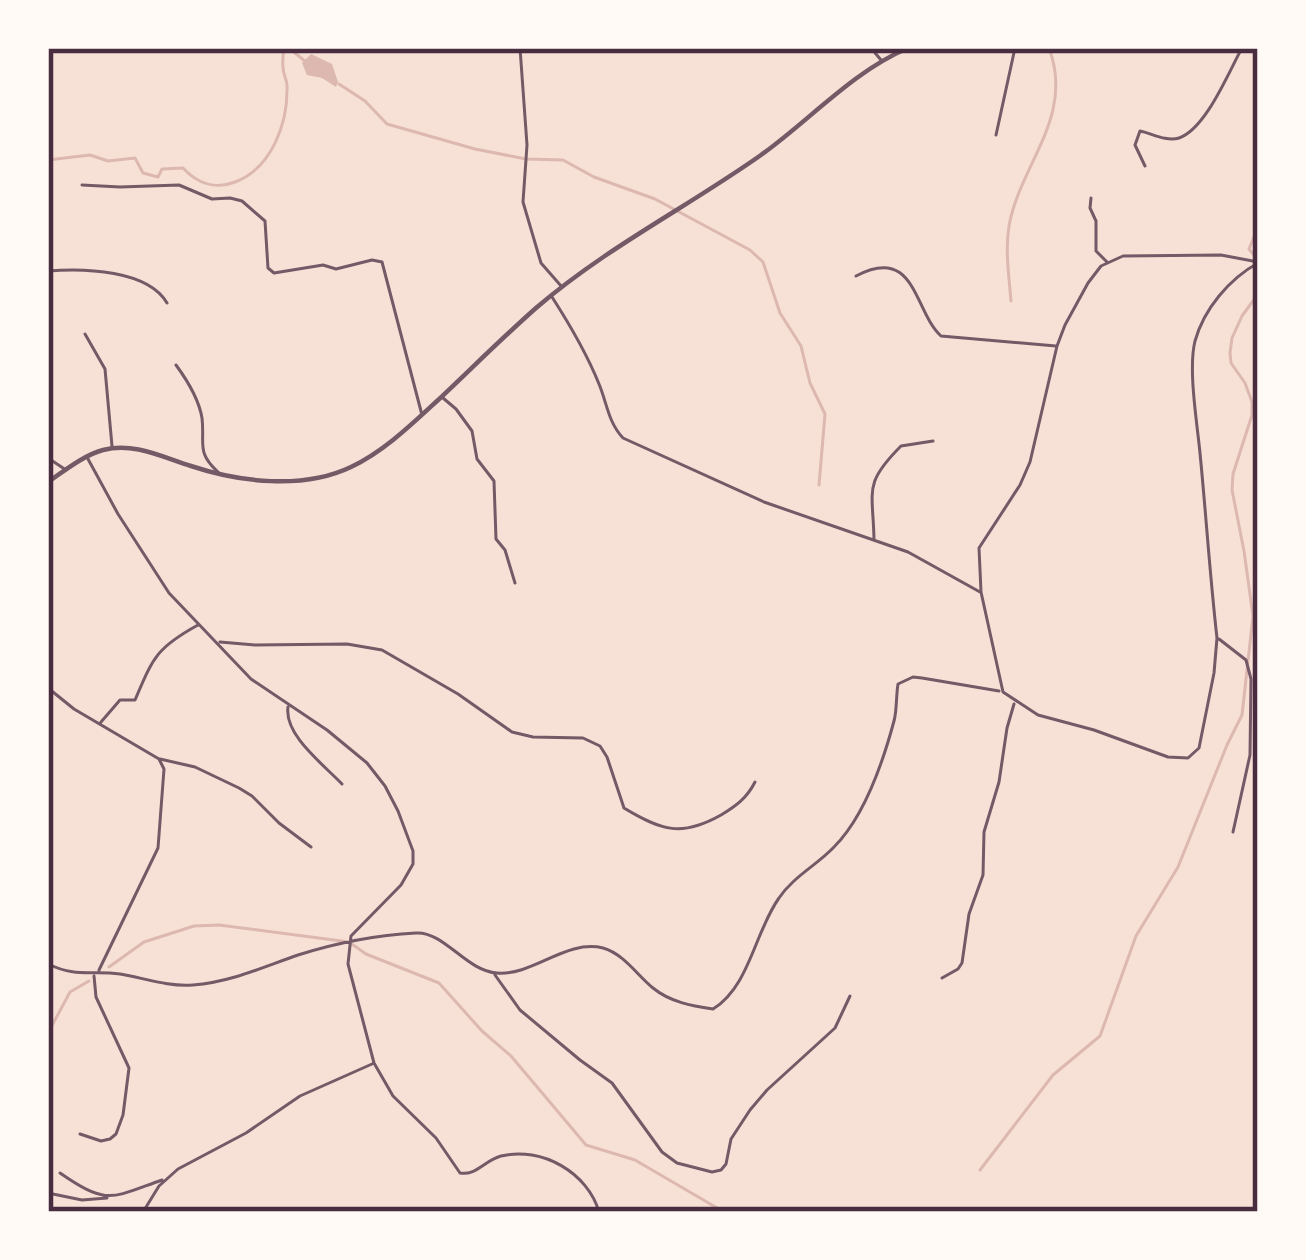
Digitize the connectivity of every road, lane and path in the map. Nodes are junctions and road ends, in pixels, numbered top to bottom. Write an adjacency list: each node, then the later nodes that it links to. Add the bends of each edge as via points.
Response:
1 (520, 48): 15 (street, via 523,202 541,262)
2 (871, 48): 6 (street)
3 (908, 48): 6 (street)
4 (1015, 48): 7 (street)
5 (1241, 48): 8 (street, via 1222,90 1186,134 1140,131)
6 (882, 62): 15 (street, via 766,151)
7 (996, 135)
8 (1145, 166)
9 (82, 184): 22 (street, via 173,184 242,202 265,221 274,274 382,262)
10 (1090, 199): 11 (street, via 1096,251)
11 (1107, 262): 12 (street, via 1169,254); 19 (street)
12 (1258, 262): 34 (street, via 1218,298 1194,345)
13 (48, 271): 17 (street, via 144,281)
14 (856, 276): 19 (street, via 898,273 941,336)
15 (562, 287): 16 (street)
16 (551, 296): 21 (street); 30 (street, via 623,438 764,502)
17 (167, 303)
18 (85, 334): 24 (street, via 105,369)
19 (1058, 346): 32 (street, via 1030,462 979,548)
20 (176, 365): 28 (street, via 202,415 206,461)
21 (441, 397): 22 (street); 31 (street, via 472,431 477,458 494,481 496,539)
22 (422, 416): 28 (street, via 324,478)
23 (933, 441): 30 (street, via 901,446 874,479)
24 (112, 448): 25 (street); 28 (street)
25 (87, 457): 27 (street); 33 (street, via 169,593)
26 (48, 458): 27 (street)
27 (66, 470): 29 (street)
28 (219, 473)
29 (48, 482)
30 (874, 539): 32 (street)
31 (515, 583)
32 (981, 592): 37 (street)
33 (199, 624): 35 (street); 41 (street, via 162,646 135,700 120,700)
34 (1217, 638): 38 (street, via 1203,736 1188,758); 45 (street, via 1246,660 1251,679 1250,755)
35 (219, 642): 40 (street, via 251,679); 43 (street, via 382,650 512,732 593,741 624,808 662,826 698,827 743,801)
36 (50, 691): 39 (street); 41 (street)
37 (1003, 692): 38 (street); 49 (street, via 922,678 901,682 859,811 836,845 778,898 738,979 713,1009 662,995 597,947)
38 (1015, 702): 51 (street, via 962,963)
39 (49, 704)
40 (289, 705): 44 (street, via 297,736); 47 (street, via 367,763 413,851 400,885)
41 (100, 723): 42 (street)
42 (159, 759): 46 (street, via 239,788); 50 (street, via 158,848)
43 (755, 782)
44 (342, 784)
45 (1233, 832)
46 (311, 847)
47 (349, 942): 49 (street, via 425,933); 50 (street, via 195,985); 53 (street)
48 (48, 964): 50 (street)
49 (493, 973): 52 (street, via 520,1010 612,1083 662,1152 712,1172 726,1164 750,1110 835,1028)
50 (95, 974): 54 (street, via 129,1068 116,1134 100,1141)
51 (942, 978)
52 (850, 996)
53 (374, 1063): 56 (street, via 300,1096); 60 (street, via 460,1173 500,1156 538,1156 578,1177)
54 (80, 1134)
55 (60, 1173): 58 (street)
56 (164, 1180): 58 (street); 59 (street)
57 (48, 1192): 58 (street)
58 (109, 1198)
59 (143, 1212)
60 (599, 1212)

